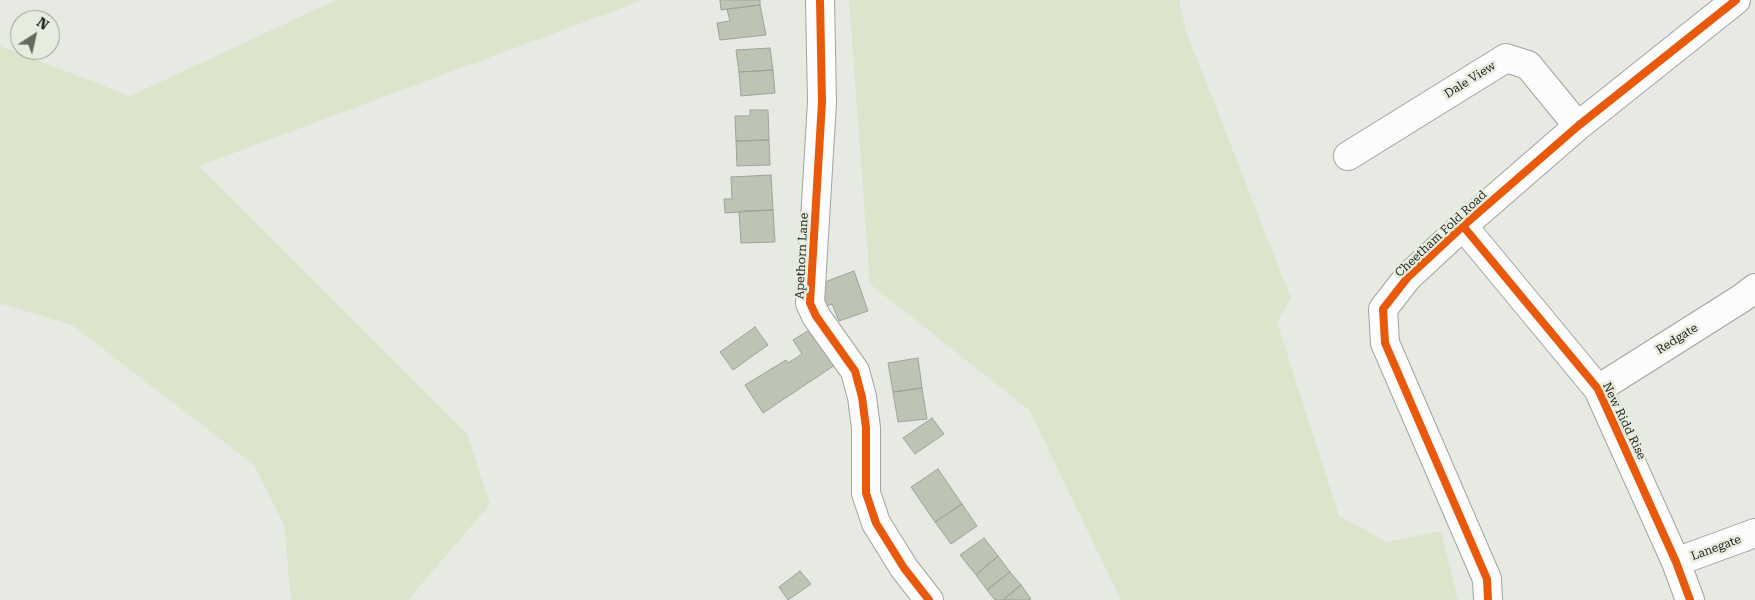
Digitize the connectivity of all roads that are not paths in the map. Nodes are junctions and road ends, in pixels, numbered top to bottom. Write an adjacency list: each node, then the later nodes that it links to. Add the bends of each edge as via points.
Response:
1 (820, 0): 10 (street, Apethorn Lane, via 822,102 810,303 855,371 866,428 866,494 876,523)
2 (1736, 0): 3 (street, Cheetham Fold Road)
3 (1578, 126): 4 (street, Dale View, via 1528,65 1506,58); 5 (street, Cheetham Fold Road)
4 (1348, 156)
5 (1464, 226): 7 (street, New Ridd Rise); 11 (street, Cheetham Fold Road, via 1408,277 1383,309 1385,343 1487,579)
6 (1755, 288): 7 (street, Redgate)
7 (1598, 389): 9 (street, New Ridd Rise)
8 (1755, 533): 9 (street, Lanegate)
9 (1676, 562): 12 (street, New Ridd Rise)
10 (929, 600)
11 (1488, 600)
12 (1690, 600)

